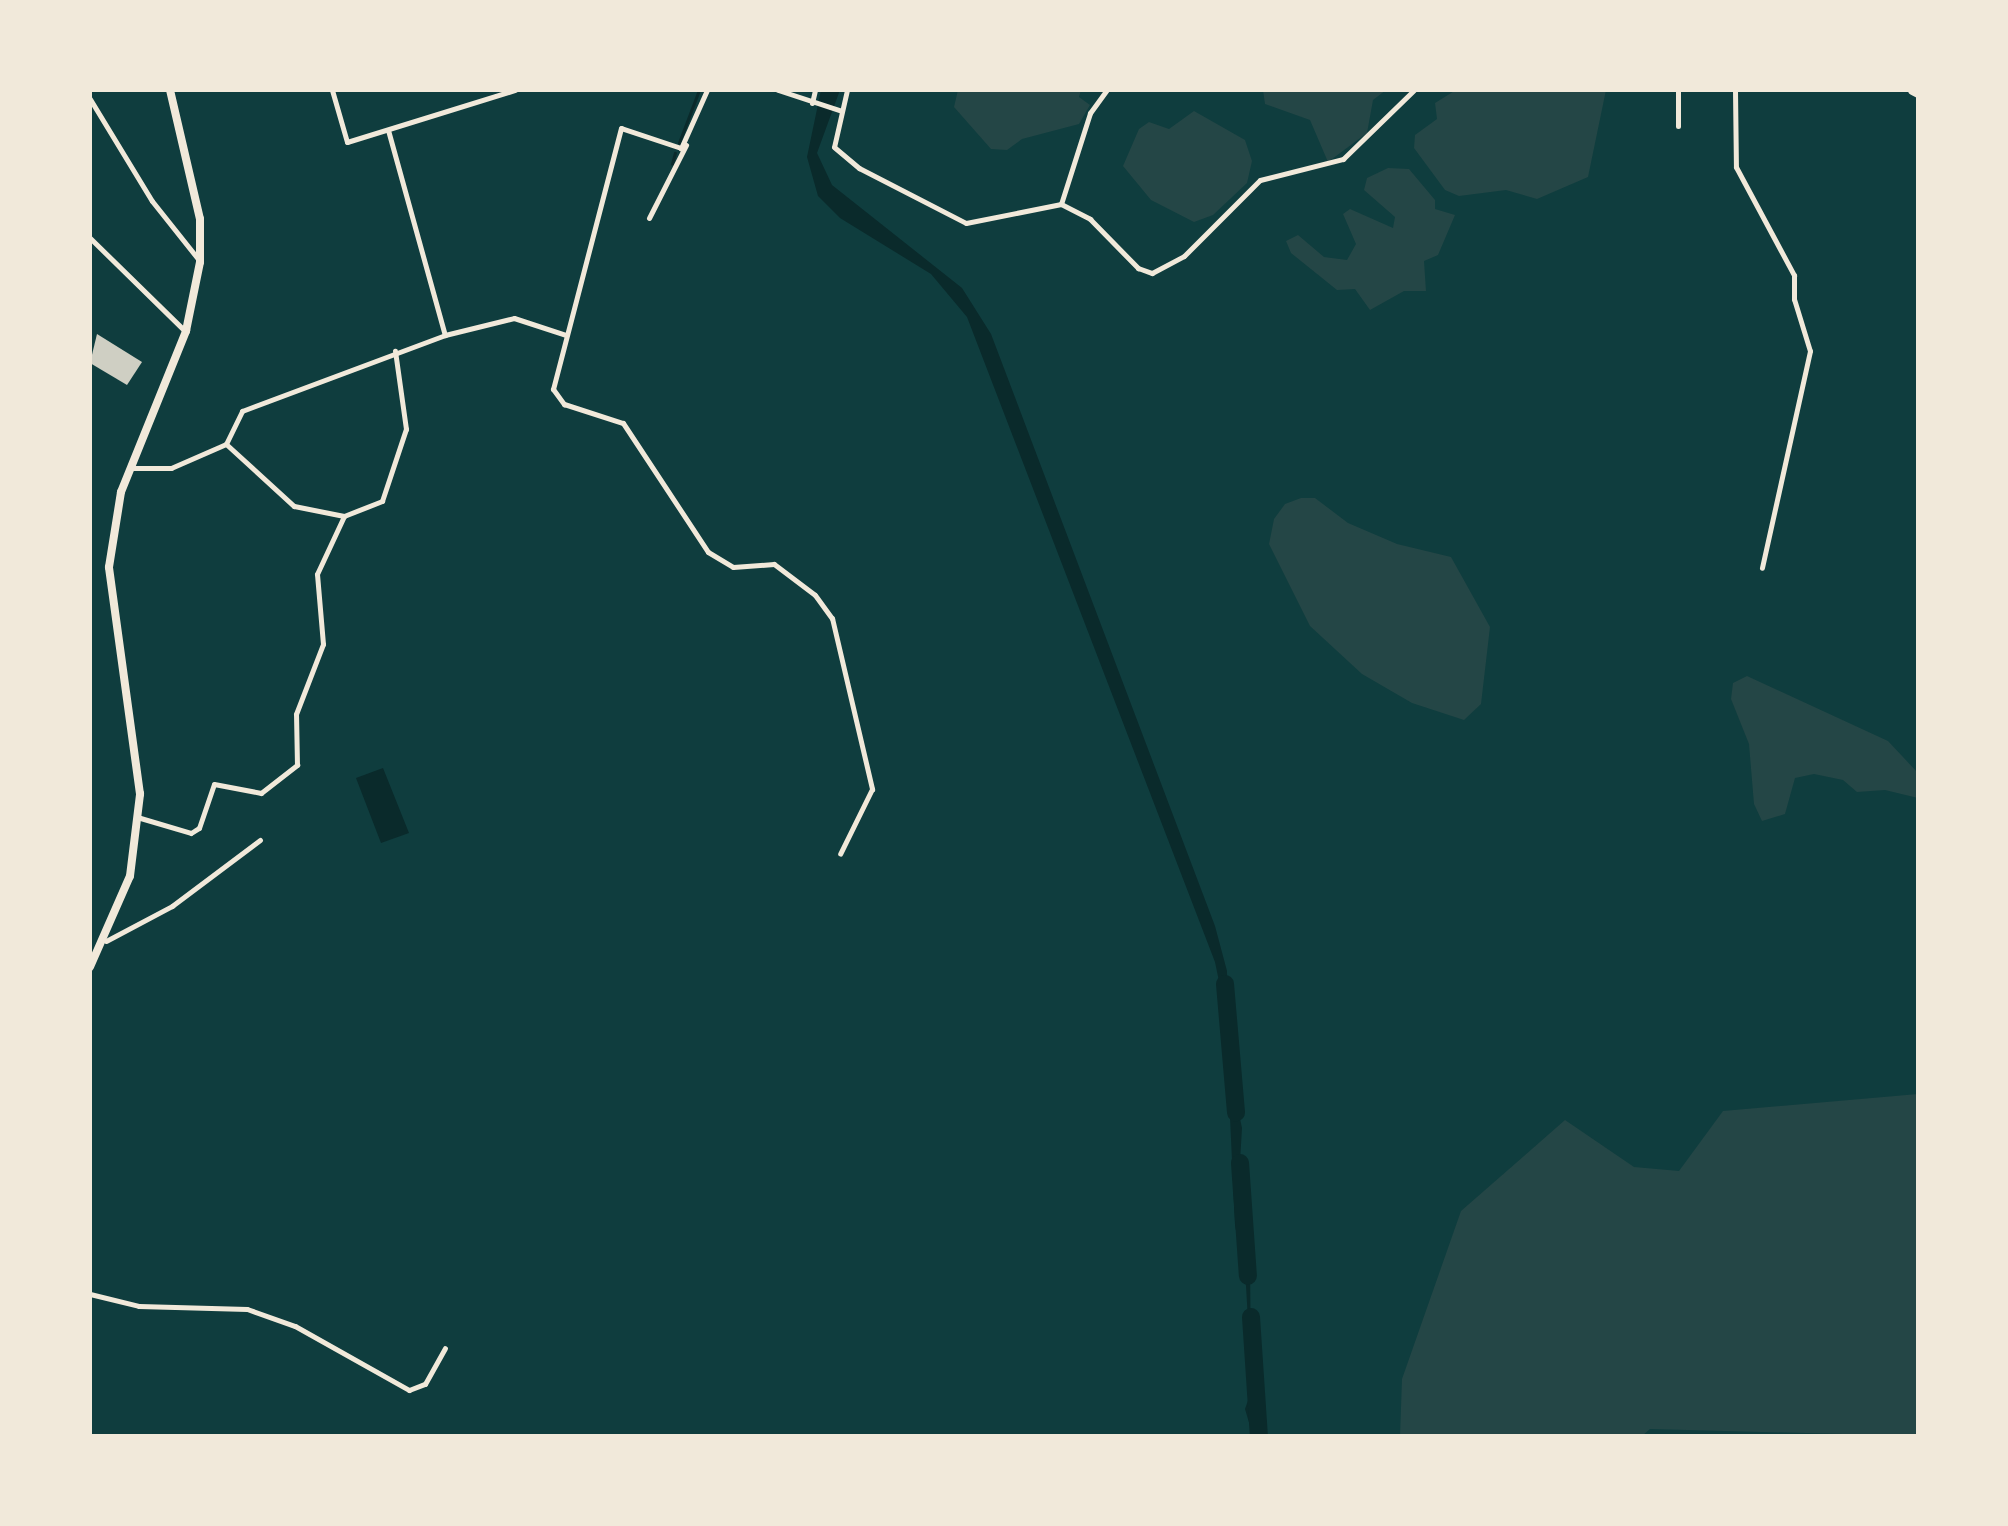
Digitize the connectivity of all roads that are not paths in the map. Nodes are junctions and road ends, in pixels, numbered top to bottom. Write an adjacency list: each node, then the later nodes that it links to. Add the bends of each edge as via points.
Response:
1 (170, 90): 21 (main road, via 194,187)
2 (332, 90): 16 (street, via 347,142)
3 (514, 90): 16 (street)
4 (707, 90): 17 (street)
5 (778, 90): 13 (street)
6 (815, 90): 13 (street)
7 (846, 90): 14 (street)
8 (1108, 90): 18 (street, via 1090,113)
9 (1414, 90): 18 (street, via 1343,158 1260,180 1218,226 1158,272 1142,271 1090,218)
10 (1678, 90): 15 (street)
11 (1735, 90): 29 (street, via 1736,166 1794,275 1810,351)
12 (90, 99): 21 (street, via 152,201)
13 (813, 104): 14 (street)
14 (840, 111): 18 (street, via 836,152 959,222)
15 (1678, 126)
16 (388, 130): 23 (street)
17 (686, 146): 19 (street); 24 (street, via 674,148 621,128)
18 (1061, 204)
19 (650, 218)
20 (90, 238): 22 (street)
21 (200, 262): 22 (main road)
22 (186, 331): 27 (main road)
23 (445, 334): 24 (street, via 514,318); 25 (street)
24 (566, 335): 32 (street, via 553,389 564,404 623,423 708,552 732,567 774,564 815,594 839,630 872,789)
25 (395, 351): 26 (street, via 242,410); 28 (street, via 406,429 382,501)
26 (226, 444): 27 (street, via 170,468); 28 (street, via 294,506)
27 (131, 468): 30 (main road, via 109,567 140,794)
28 (344, 516): 30 (street, via 317,574 322,644 296,714 297,765 261,794 214,784 191,833)
29 (1762, 568)
30 (137, 817): 33 (main road, via 130,876)
31 (260, 840): 33 (street, via 172,906)
32 (840, 854)
33 (106, 941): 34 (main road)
34 (90, 966)
35 (90, 1294): 36 (street, via 139,1306 246,1309 295,1326 409,1390 425,1384)
36 (444, 1348)

